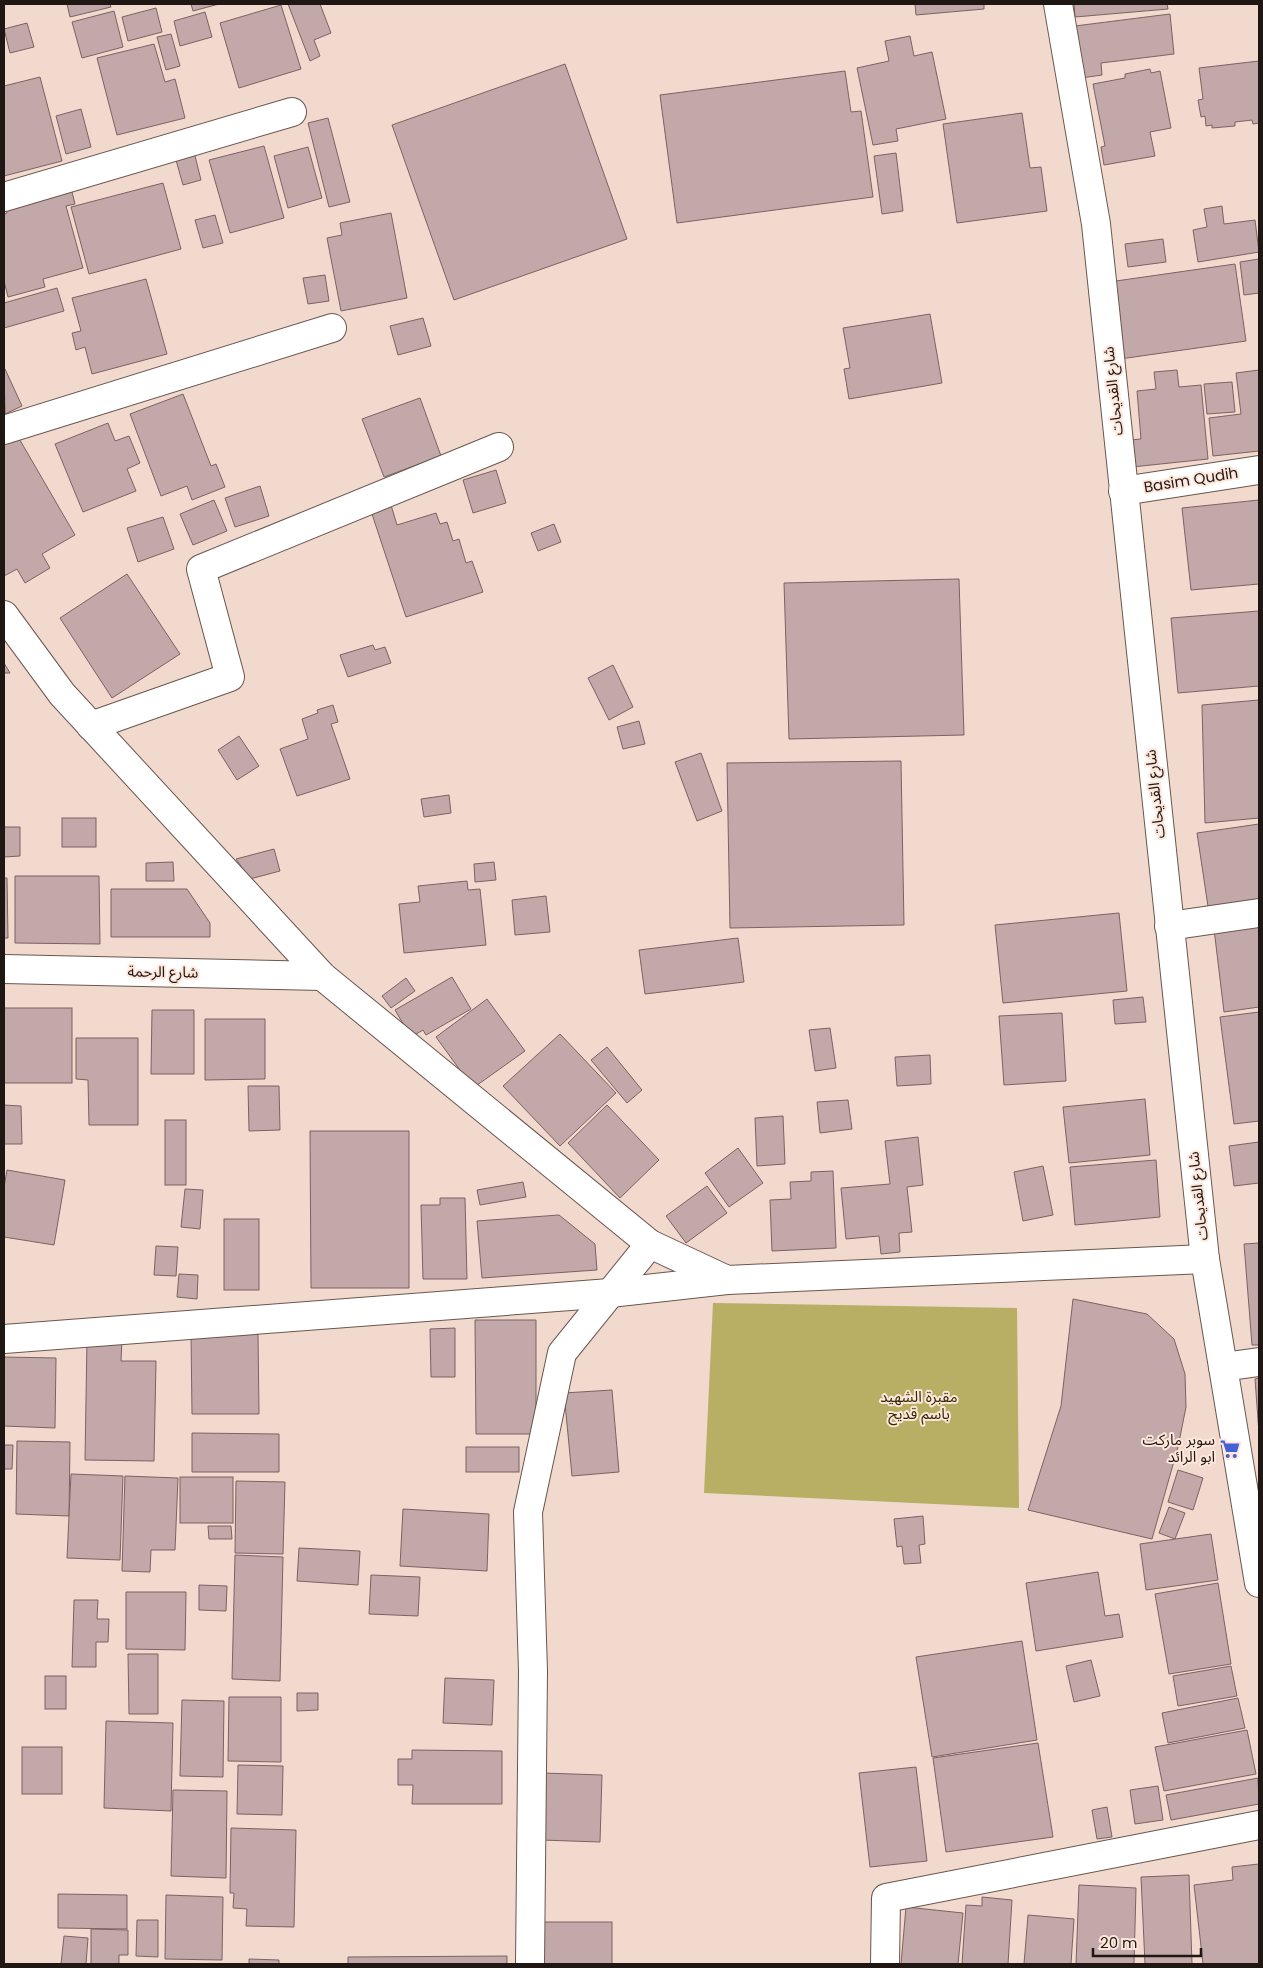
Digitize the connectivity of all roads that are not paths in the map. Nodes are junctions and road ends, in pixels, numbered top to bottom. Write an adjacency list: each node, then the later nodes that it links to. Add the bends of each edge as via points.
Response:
1 (1058, 4): 8 (street, شارع القديحات, via 1096,224)
2 (292, 112): 3 (street)
3 (4, 196)
4 (332, 328): 5 (street)
5 (4, 430)
6 (499, 447): 10 (street, via 201,569 230,677)
7 (1259, 470): 8 (street, Basim Qudih)
8 (1123, 491): 12 (street, شارع القديحات)
9 (4, 615): 10 (street, via 62,694)
10 (91, 726): 14 (street)
11 (1259, 913): 12 (street)
12 (1169, 926): 16 (street, شارع القديحات)
13 (4, 969): 14 (street, شارع الرحمة)
14 (322, 976): 15 (street)
15 (650, 1244): 17 (street); 18 (street)
16 (1204, 1259): 17 (street); 21 (street, شارع القديحات)
17 (727, 1280): 18 (street)
18 (610, 1293): 19 (street); 24 (street, via 562,1353 528,1512 533,1671)
19 (4, 1339)
20 (1259, 1362): 21 (street)
21 (1223, 1366): 22 (street, شارع القديحات)
22 (1259, 1583)
23 (1259, 1825): 25 (street, via 886,1898)
24 (530, 1964)
25 (885, 1964)

